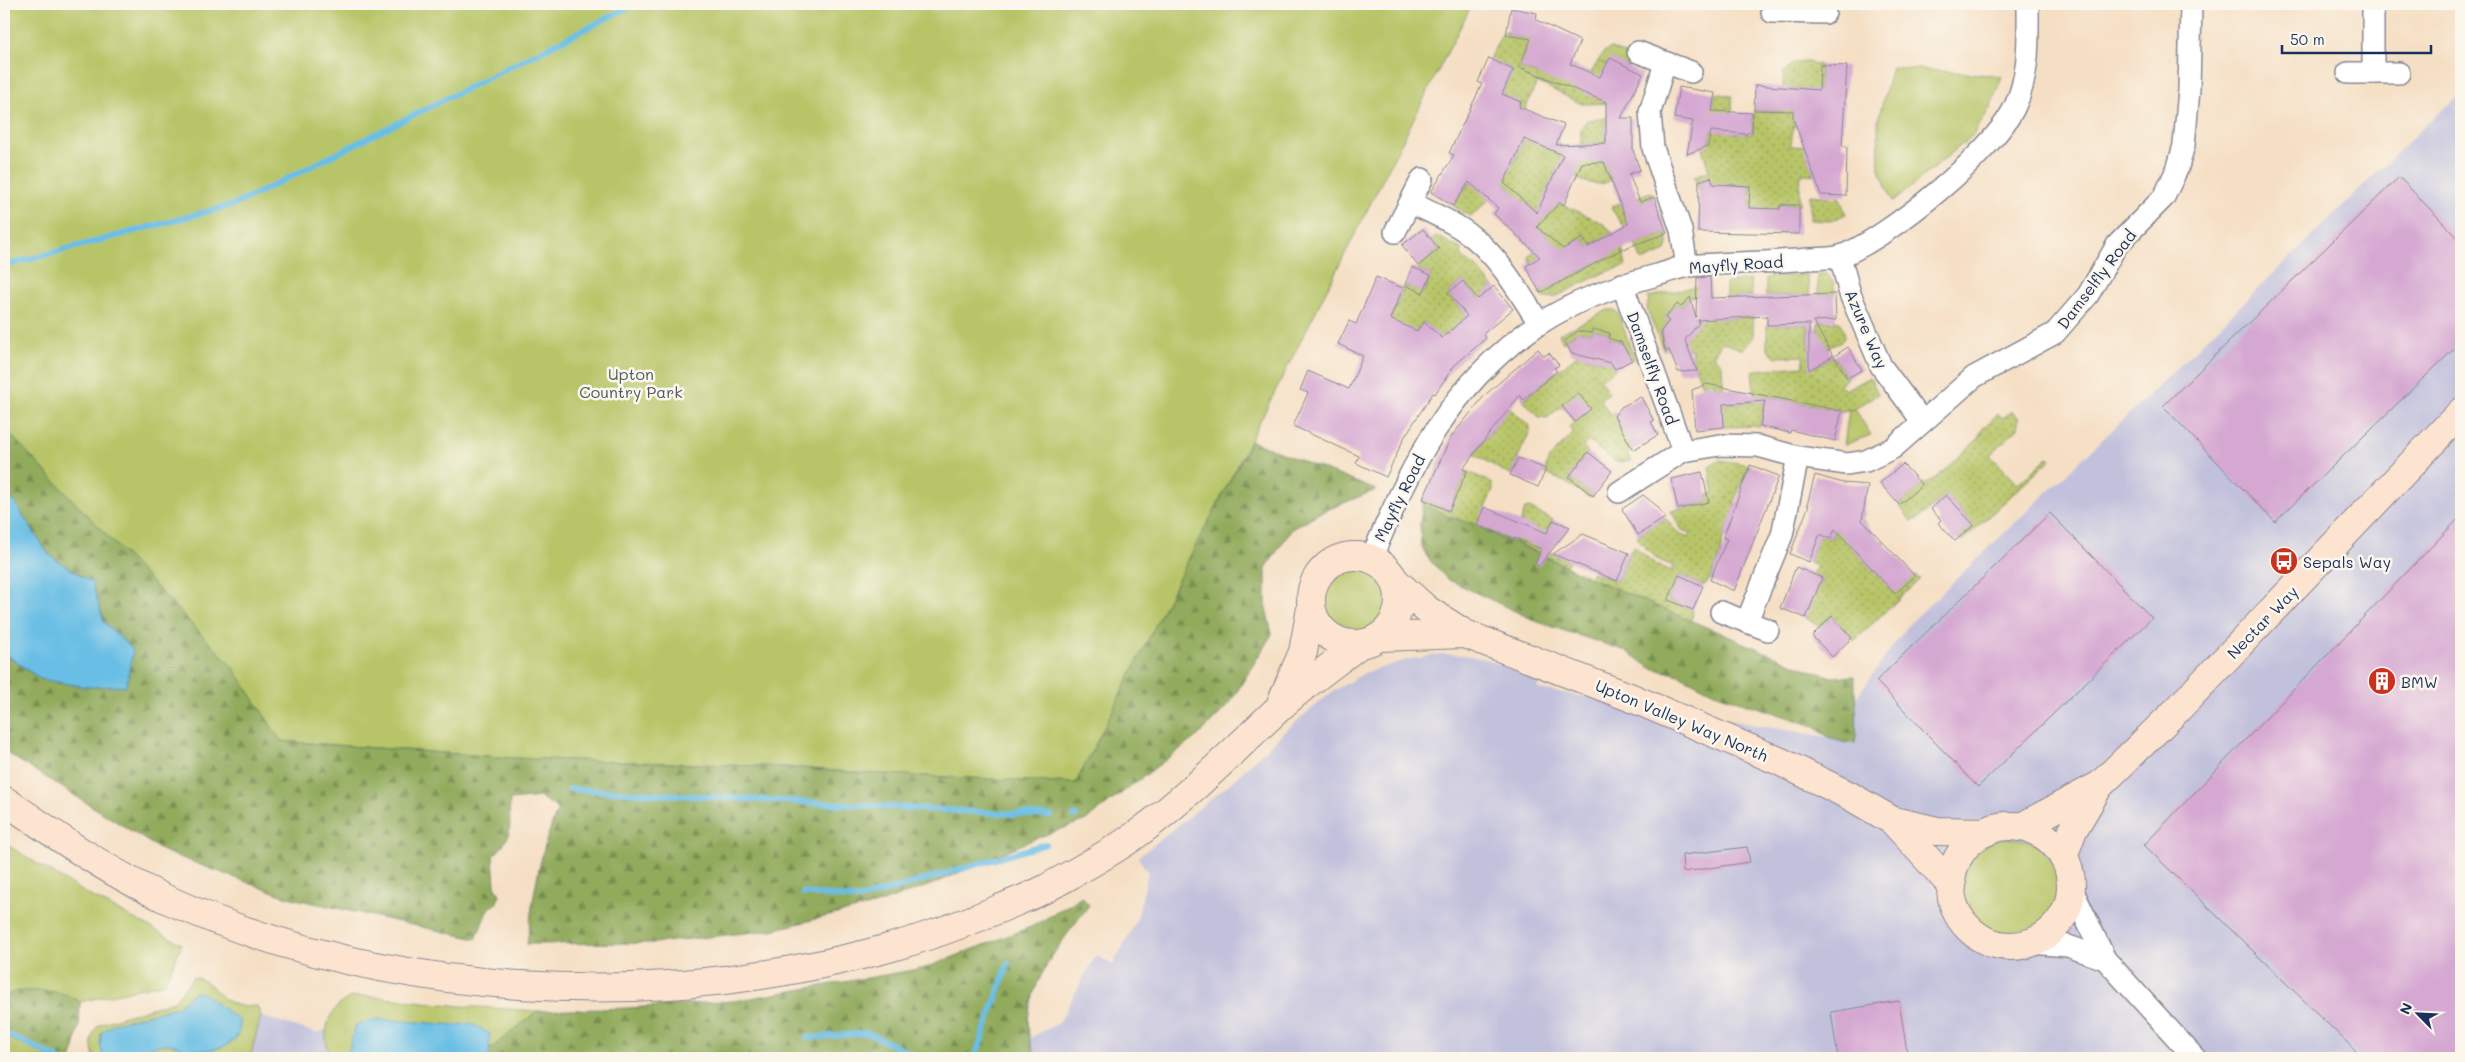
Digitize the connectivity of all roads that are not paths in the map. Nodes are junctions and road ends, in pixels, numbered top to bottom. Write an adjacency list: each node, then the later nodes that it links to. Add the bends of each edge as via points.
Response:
1 (2028, 4): 16 (street, Mayfly Road, via 2027,66 2015,106 1996,138 1948,184 1889,229)
2 (2191, 4): 21 (street, Damselfly Road, via 2184,145 2164,197 2117,245 2088,295 2055,333 1974,377)
3 (2374, 4): 10 (street)
4 (1796, 8): 5 (street); 6 (street)
5 (1772, 12)
6 (1825, 13)
7 (1638, 52): 8 (street)
8 (1665, 63): 9 (street); 17 (street, via 1650,112 1653,148 1681,230)
9 (1691, 72)
10 (2373, 73): 11 (street); 12 (street)
11 (2399, 73)
12 (2348, 74)
13 (1422, 179): 14 (street)
14 (1411, 203): 15 (street); 19 (street, via 1474,238 1500,264)
15 (1394, 232)
16 (1840, 256): 17 (street, Mayfly Road, via 1757,264); 21 (street, Azure Way, via 1850,294 1881,366)
17 (1687, 266): 18 (street, Mayfly Road)
18 (1622, 284): 19 (street, Mayfly Road, via 1579,302); 22 (street, Damselfly Road)
19 (1540, 324): 25 (street, Mayfly Road, via 1506,350 1454,402 1399,493)
20 (2461, 412): 34 (street, Nectar Way, via 2183,704)
21 (1922, 421): 23 (street, Damselfly Road, via 1893,448 1866,461 1847,464)
22 (1683, 451): 23 (street, Damselfly Road, via 1720,445 1758,446); 24 (street, Damselfly Road)
23 (1798, 457): 29 (street, via 1782,535)
24 (1619, 492)
25 (1371, 559): 26 (street, via 1380,562); 27 (street, via 1349,556 1324,568 1315,580)
26 (1396, 582): 31 (street, Upton Valley Way North, via 1426,609); 32 (street, via 1400,605 1396,617 1391,627)
27 (1311, 608): 32 (street, via 1316,622 1339,642); 33 (street, via 1304,652)
28 (1722, 612): 29 (street)
29 (1747, 621): 30 (street)
30 (1768, 630)
31 (1465, 634): 32 (street, Upton Valley Way North); 36 (street, Upton Valley Way North, via 1632,698 1780,761)
32 (1370, 641): 33 (street)
33 (1280, 707): 35 (street, via 1228,758 1136,835 1042,891 938,934 829,964 749,978 673,985 573,987 475,981 403,972 298,946 164,898 123,876)
34 (2100, 785): 37 (street, Nectar Way); 39 (street, Nectar Way, via 2073,830)
35 (4, 800)
36 (1893, 821): 38 (street, Upton Valley Way North, via 1937,830); 41 (street, Upton Valley Way North)
37 (2021, 827): 38 (street, via 2003,827); 39 (street, via 2038,833)
38 (1986, 832): 41 (street, via 1970,842 1958,858)
39 (2063, 857): 40 (street)
40 (2070, 885): 42 (street, via 2065,911 2057,924 2045,936); 43 (street)
41 (1952, 886): 42 (street, via 1955,910 1962,922 1982,939 1996,945)
42 (2031, 943): 43 (street, via 2068,946)
43 (2106, 959): 44 (street)
44 (2195, 1058)

